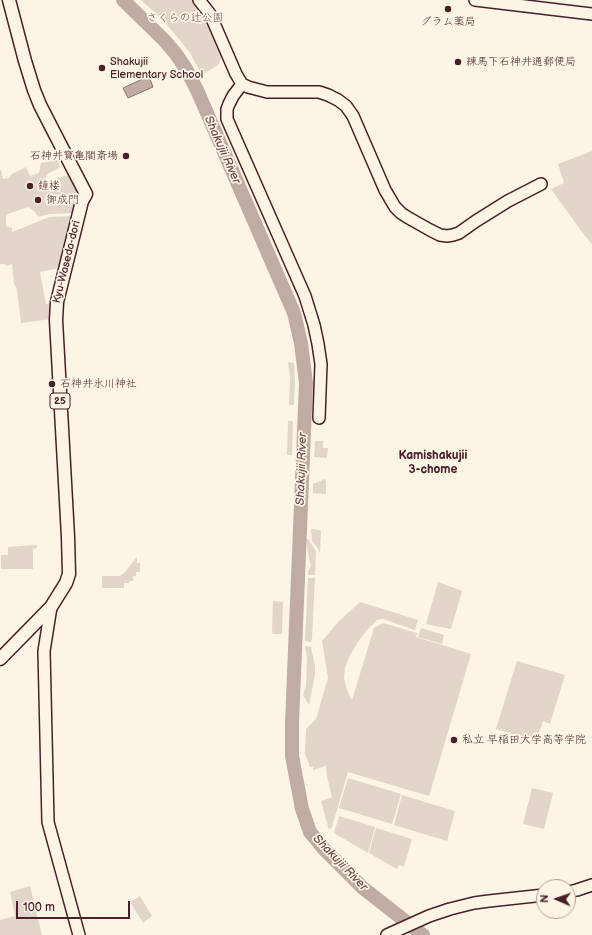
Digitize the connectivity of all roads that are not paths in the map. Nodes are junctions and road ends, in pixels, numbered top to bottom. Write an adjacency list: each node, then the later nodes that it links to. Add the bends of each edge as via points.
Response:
1 (9, 0): 8 (main road, Kyu-Waseda-dori / 25, via 34,90 86,194 56,302 69,574)
2 (199, 0): 5 (street, via 210,14)
3 (475, 0): 4 (street)
4 (592, 14)
5 (242, 84): 6 (street, via 267,92 319,92 346,106 395,207 407,217 440,235 459,233 508,201); 7 (street, via 229,104 227,119 305,296 312,318 321,364)
6 (541, 184)
7 (319, 418)
8 (51, 607): 9 (main road, Kyu-Waseda-dori / 25); 13 (street, via 44,651 48,822)
9 (0, 659)
10 (592, 885): 11 (street)
11 (576, 890)
12 (536, 896): 14 (street, via 474,903 440,912)
13 (78, 935)
14 (387, 935)

